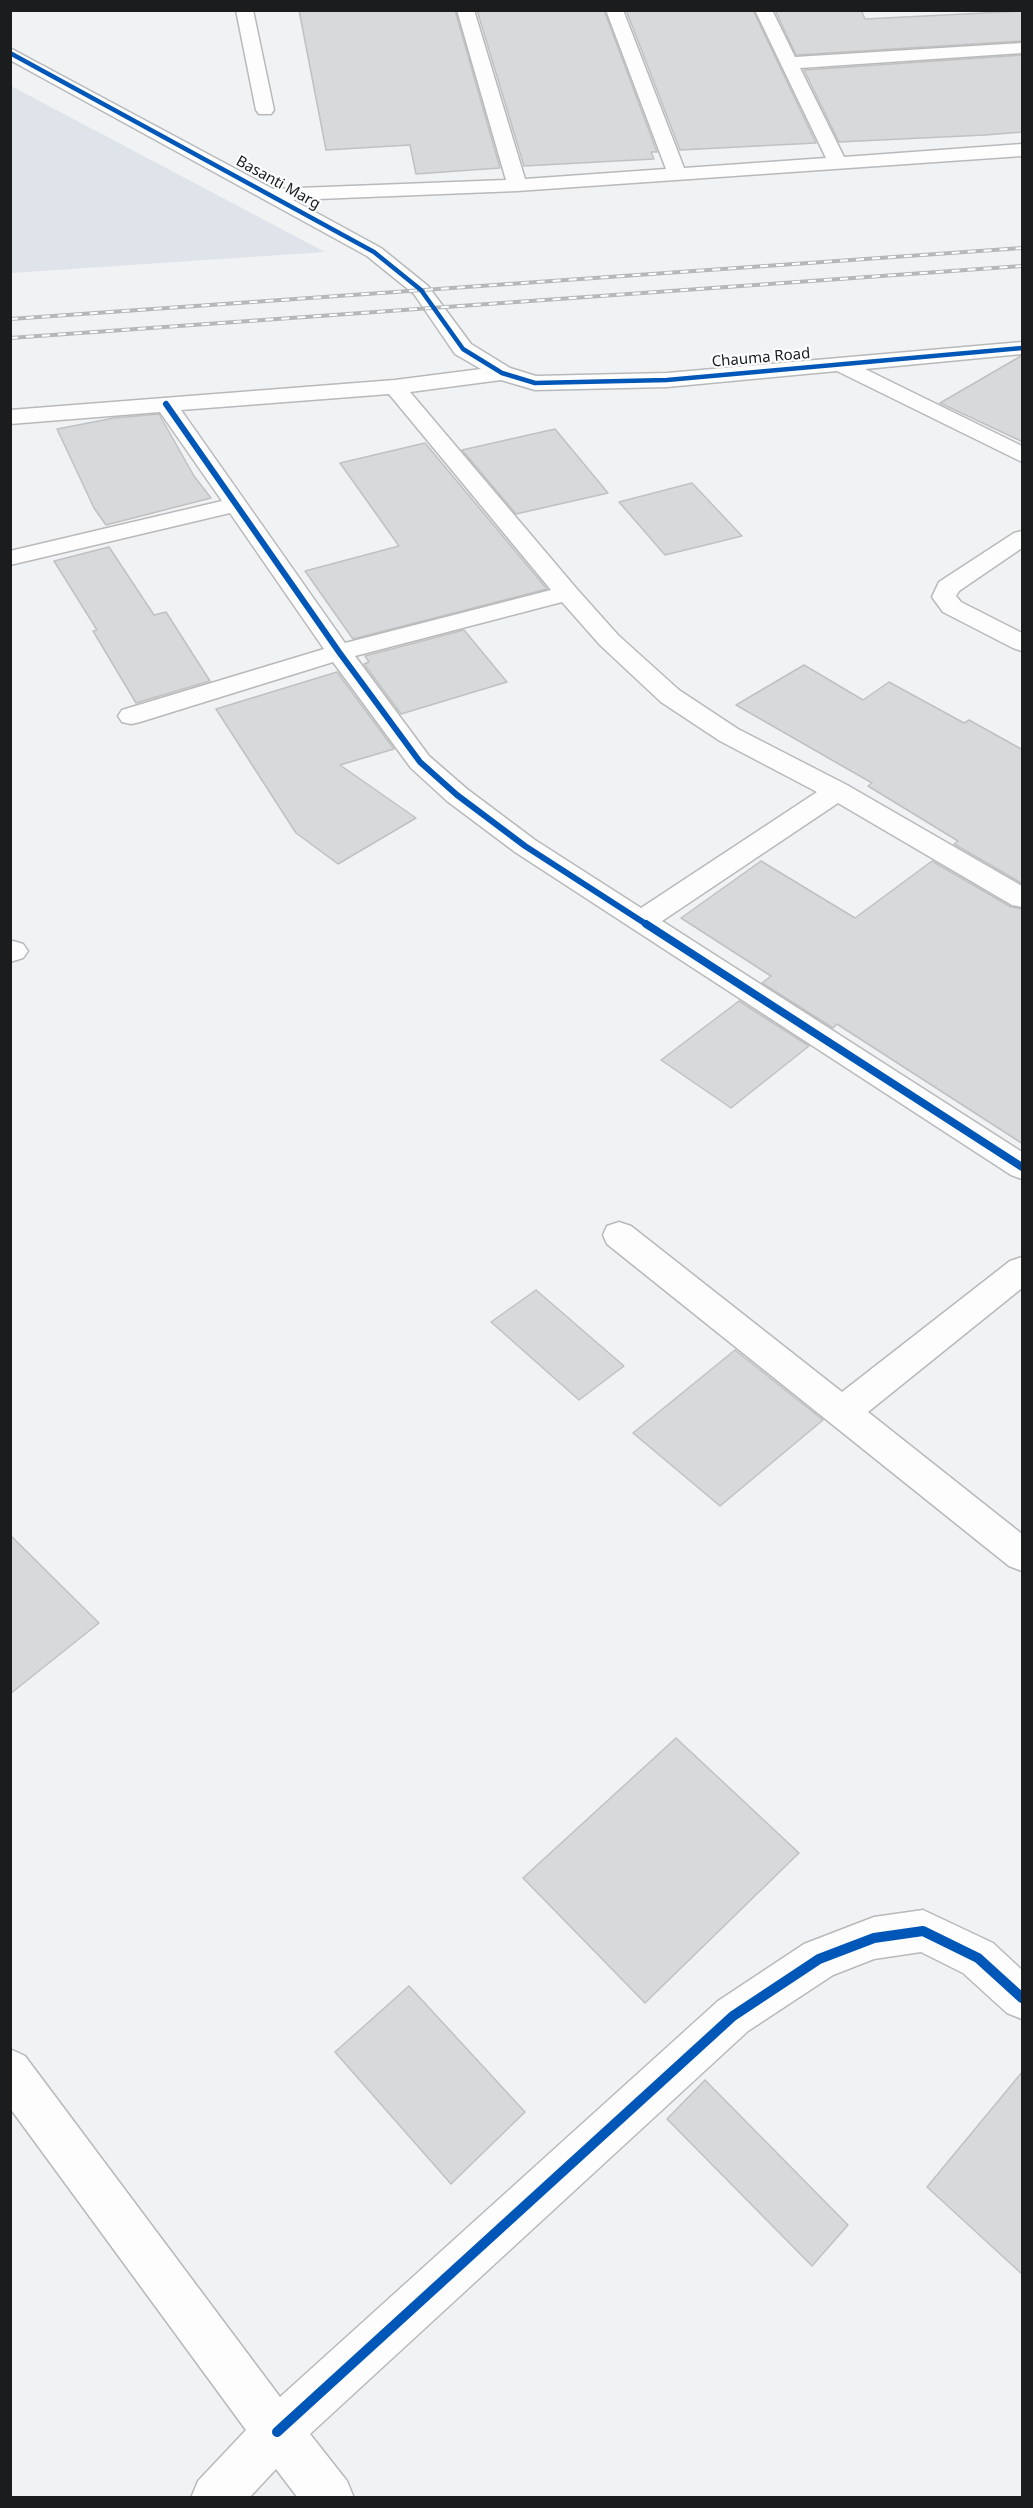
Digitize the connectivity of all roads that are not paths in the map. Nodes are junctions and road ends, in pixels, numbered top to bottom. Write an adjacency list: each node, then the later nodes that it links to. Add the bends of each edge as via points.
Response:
1 (243, 10): 8 (street)
2 (465, 10): 12 (street)
3 (614, 10): 11 (street)
4 (763, 10): 7 (street)
5 (1023, 48): 7 (street)
6 (10, 53): 13 (street, Basanti Marg)
7 (789, 63): 10 (street)
8 (265, 110)
9 (1023, 150): 10 (street)
10 (838, 164): 11 (street)
11 (677, 174): 12 (street)
12 (517, 185): 13 (street)
13 (272, 195): 16 (street, Basanti Marg, via 392,265 421,290 463,349)
14 (1023, 348): 15 (street, Chauma Road)
15 (838, 364): 16 (street, Chauma Road, via 606,383 535,383); 20 (street)
16 (502, 373): 17 (street)
17 (395, 387): 18 (street); 24 (street)
18 (166, 404): 19 (street); 21 (street)
19 (10, 417)
20 (1023, 455)
21 (235, 505): 23 (street); 26 (street)
22 (1023, 538): 25 (street, via 948,586 944,597 952,607)
23 (10, 558)
24 (567, 594): 26 (street); 28 (street, via 609,640 670,696 729,735)
25 (1023, 643)
26 (339, 652): 27 (street); 30 (street, via 420,762 449,789 525,846)
27 (130, 716)
28 (837, 791): 29 (street); 30 (street)
29 (1019, 891)
30 (640, 921): 31 (street)
31 (1023, 1167)
32 (619, 1235): 34 (street)
33 (1023, 1269): 34 (street)
34 (844, 1411): 35 (street)
35 (1023, 1555)
36 (1023, 1998): 38 (street, via 978,1958 923,1931 874,1938 819,1959 733,2016)
37 (10, 2071): 38 (street)
38 (277, 2432): 39 (street); 40 (street)
39 (215, 2498)
40 (330, 2498)

